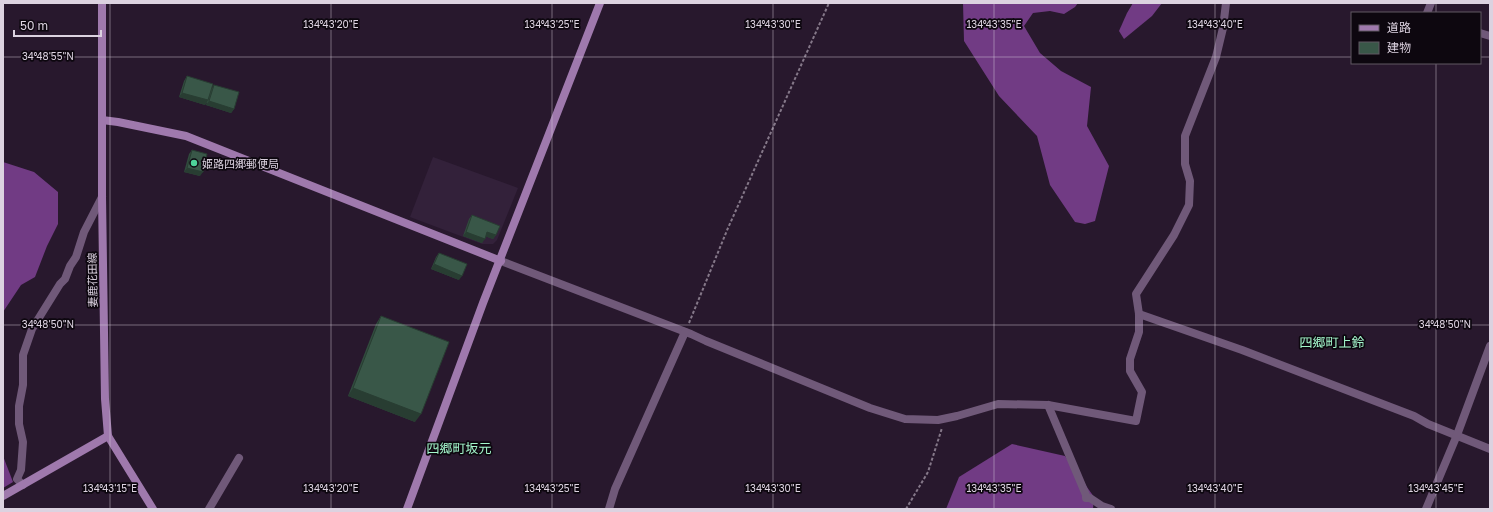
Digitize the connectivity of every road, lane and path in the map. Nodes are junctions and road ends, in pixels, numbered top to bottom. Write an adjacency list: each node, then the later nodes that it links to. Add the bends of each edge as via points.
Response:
1 (102, 3): 5 (street, 妻鹿花田線)
2 (600, 3): 7 (street)
3 (829, 3): 9 (path, via 728,228)
4 (1226, 3): 8 (street, via 1216,58 1185,136 1185,164 1190,181 1188,205 1174,235 1136,294)
5 (102, 120): 6 (street, 妻鹿花田線); 7 (street, via 186,136)
6 (102, 197): 14 (street, 妻鹿花田線, via 105,399); 17 (street, via 84,232 76,257 65,279 32,329 23,355 24,385 18,424 24,442 21,470 17,479)
7 (501, 261): 9 (street); 21 (street)
8 (1139, 314): 11 (street, via 1138,332 1130,359 1130,371 1142,392 1136,421); 13 (street, via 1242,350)
9 (685, 332): 12 (street, via 870,408 905,418); 22 (street, via 615,489)
10 (1490, 346): 13 (street)
11 (1048, 405): 12 (street, via 998,404); 24 (street, via 1086,498)
12 (945, 418): 23 (path, via 928,472)
13 (1457, 435): 15 (street); 25 (street)
14 (108, 436): 17 (street); 19 (street)
15 (1490, 449)
16 (239, 458): 20 (street)
17 (23, 485): 18 (street)
18 (3, 496)
19 (153, 509)
20 (209, 509)
21 (407, 509)
22 (609, 509)
23 (906, 509)
24 (1112, 509)
25 (1426, 509)

